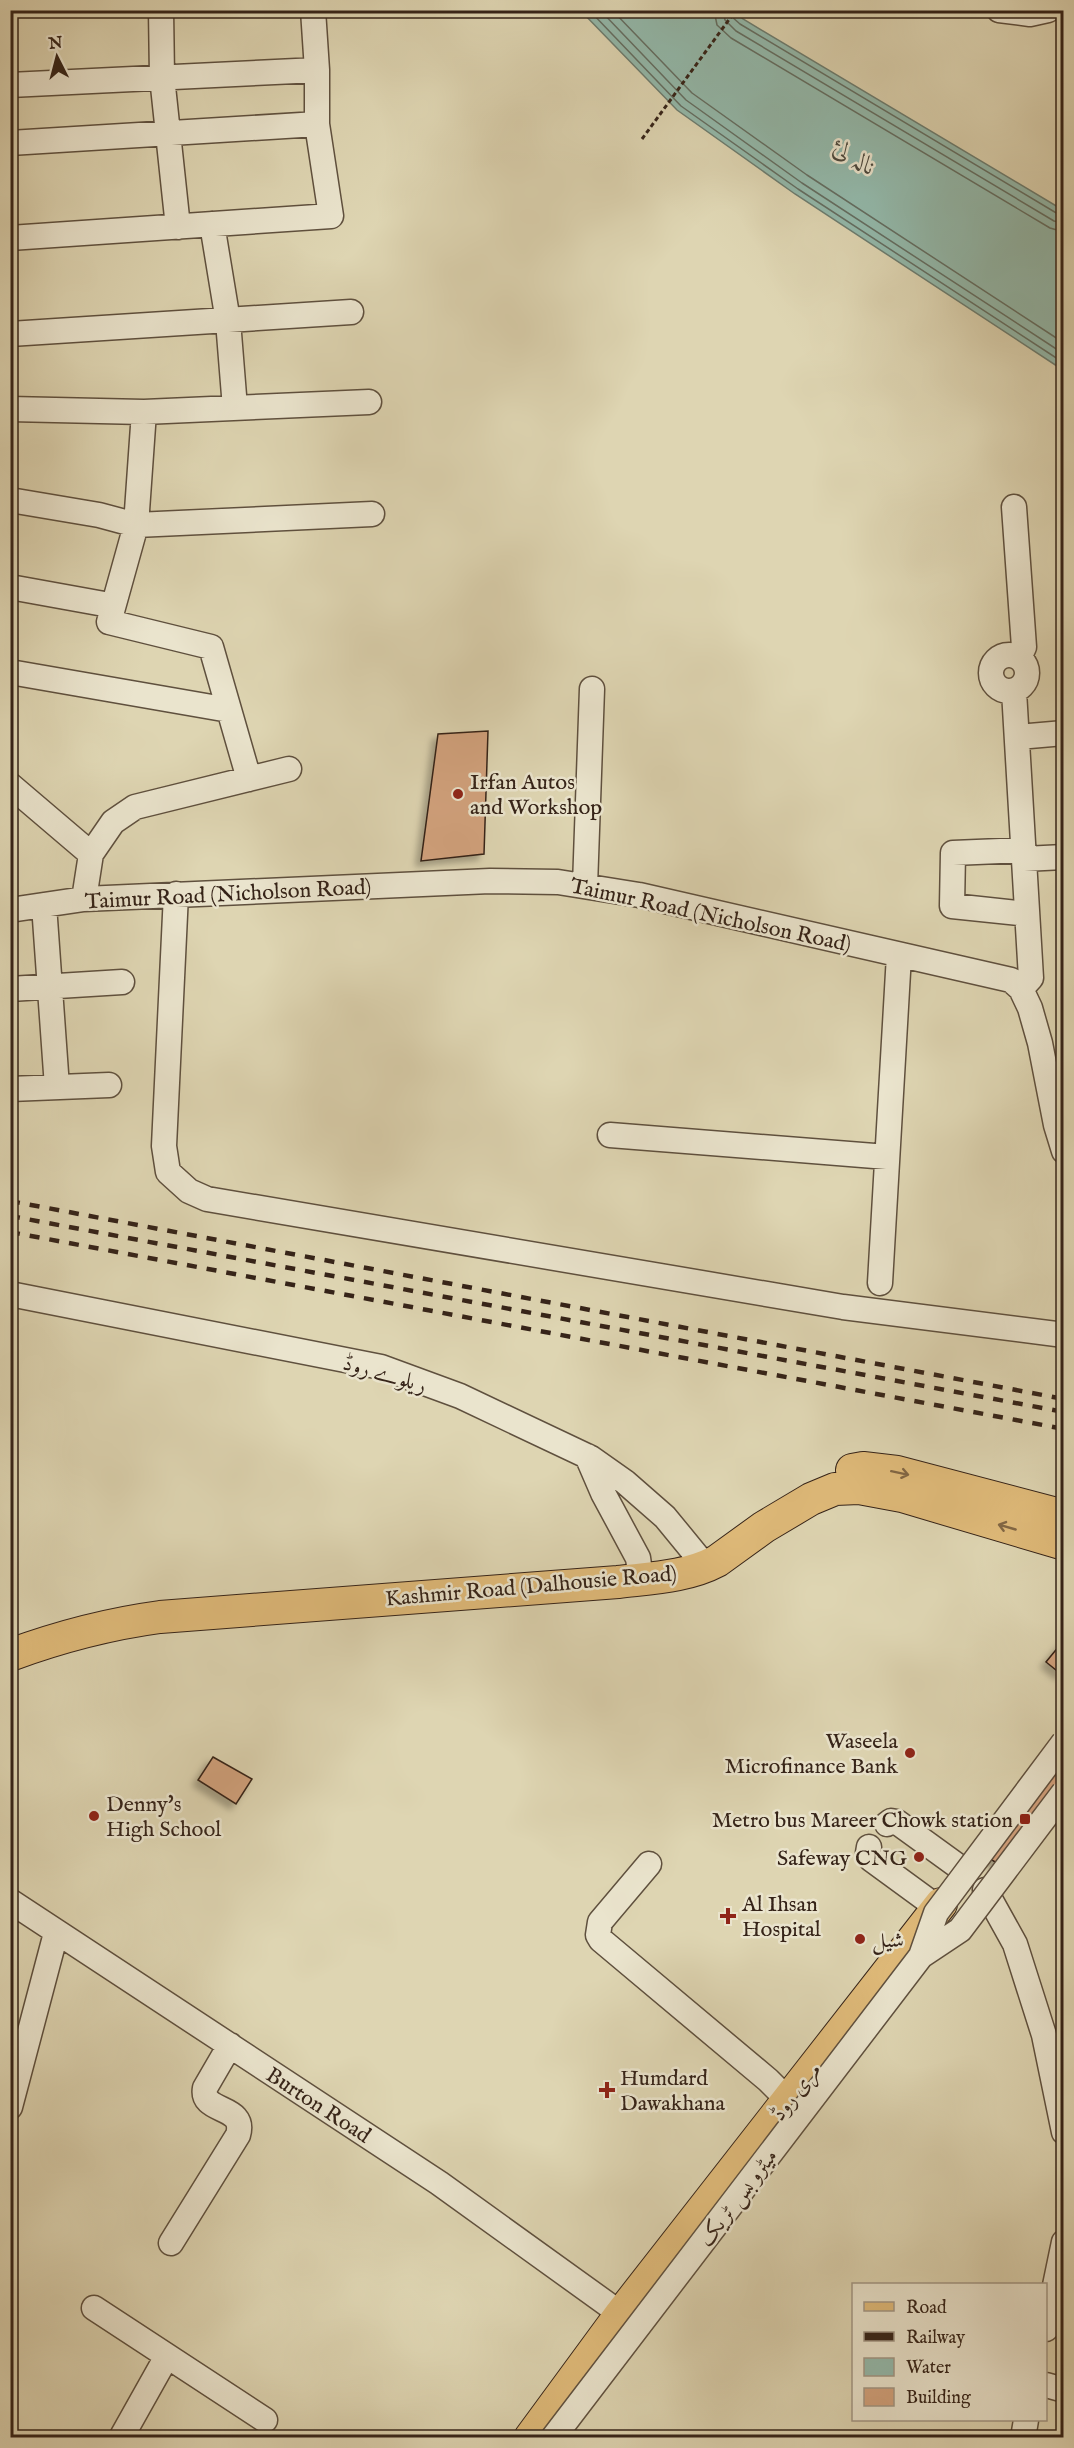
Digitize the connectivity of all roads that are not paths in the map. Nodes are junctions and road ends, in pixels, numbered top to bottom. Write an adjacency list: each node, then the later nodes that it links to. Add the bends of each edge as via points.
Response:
1 (161, 10): 7 (street)
2 (313, 10): 6 (street)
3 (999, 10): 4 (street, via 1030,14)
4 (1048, 10)
5 (10, 69): 8 (street)
6 (317, 70): 7 (street); 9 (street)
7 (162, 77): 8 (street); 10 (street)
8 (11, 85)
9 (317, 124): 10 (street); 12 (street, via 331,216)
10 (170, 133): 11 (street); 13 (street)
11 (10, 143)
12 (212, 224): 13 (street); 16 (street)
13 (178, 226): 14 (street)
14 (10, 238)
15 (351, 312): 16 (street)
16 (228, 321): 17 (street); 19 (street)
17 (10, 334)
18 (369, 402): 19 (street)
19 (235, 408): 21 (street)
20 (10, 409): 21 (street)
21 (144, 412): 25 (street)
22 (10, 500): 25 (street)
23 (1014, 507): 32 (street, via 1024,647 1019,658 1000,658 991,676 1004,691 1014,691)
24 (372, 514): 25 (street)
25 (136, 525): 30 (street, via 109,622 211,647)
26 (10, 587): 27 (street)
27 (104, 604)
28 (10, 672): 30 (street)
29 (592, 689): 39 (street)
30 (229, 710): 34 (street)
31 (1064, 734): 32 (street)
32 (1018, 737): 37 (street)
33 (289, 769): 34 (street)
34 (249, 779): 36 (street, via 135,807 113,822)
35 (10, 785): 36 (street)
36 (91, 854): 41 (street)
37 (1024, 855): 38 (street); 44 (street); 44 (street, via 953,853 952,906)
38 (1064, 857)
39 (585, 886): 40 (street, Taimur Road (Nicholson Road), via 490,881); 45 (street, Taimur Road (Nicholson Road))
40 (176, 894): 41 (street, Taimur Road (Nicholson Road)); 59 (street, via 164,1146 168,1172 189,1191 207,1200 843,1307)
41 (84, 898): 42 (street, Taimur Road (Nicholson Road))
42 (44, 905): 43 (street, Taimur Road (Nicholson Road)); 47 (street)
43 (10, 910)
44 (1027, 914): 49 (street, via 1031,978)
45 (899, 955): 49 (street, Taimur Road (Nicholson Road), via 1011,980); 56 (street)
46 (122, 981): 47 (street)
47 (50, 986): 48 (street); 51 (street)
48 (10, 989)
49 (1022, 989): 53 (street)
50 (109, 1086): 51 (street)
51 (57, 1087): 52 (street)
52 (10, 1089)
53 (1060, 1124): 55 (street)
54 (610, 1135): 56 (street)
55 (1064, 1151)
56 (887, 1157): 57 (street)
57 (880, 1283)
58 (10, 1294): 60 (street, ریلوے روڈ, via 381,1367 460,1396)
59 (1064, 1335)
60 (586, 1456): 63 (street, ریلوے روڈ, via 625,1482 665,1517); 64 (street)
61 (1064, 1516): 63 (main road, Kashmir Road (Dalhousie Road), one-way to 61, via 741,1527 768,1500 822,1476 863,1468 897,1472)
62 (1064, 1544): 63 (main road, Kashmir Road (Dalhousie Road), one-way to 63, via 873,1489 835,1489)
63 (699, 1558): 64 (main road, Kashmir Road (Dalhousie Road))
64 (639, 1569): 65 (main road, Kashmir Road (Dalhousie Road), via 117,1603); 66 (main road, Kashmir Road (Dalhousie Road), via 160,1617 106,1626)
65 (10, 1634)
66 (10, 1655)
67 (1064, 1744): 72 (main road, مری روڈ); 76 (street, میٹرو بس ٹریک, bridge, via 936,1913)
68 (1064, 1790): 72 (main road, مری روڈ); 76 (street, میٹرو بس ٹریک, bridge, via 960,1930)
69 (887, 1824): 72 (street, via 897,1822)
70 (869, 1847): 74 (street, via 872,1859)
71 (649, 1864): 78 (street, via 600,1922 598,1935)
72 (976, 1881): 74 (main road, مری روڈ); 80 (street, via 1015,1944 1044,2035); 88 (main road, مری روڈ)
73 (10, 1901): 75 (street, Burton Road)
74 (938, 1908): 78 (main road, مری روڈ)
75 (56, 1933): 77 (street, Burton Road); 79 (street)
76 (921, 1956): 95 (street, میٹرو بس ٹریک, bridge)
77 (230, 2045): 82 (street, via 204,2094 207,2100 237,2117 238,2135); 84 (street, Burton Road, via 440,2183)
78 (788, 2100): 84 (main road, مری روڈ)
79 (10, 2107)
80 (1064, 2132)
81 (1064, 2242): 85 (street)
82 (171, 2243)
83 (94, 2308): 87 (street)
84 (621, 2314): 86 (main road, مری روڈ)
85 (1047, 2324)
86 (597, 2348): 88 (main road); 94 (main road, مری روڈ)
87 (167, 2356): 91 (street); 93 (street)
88 (621, 2367): 96 (main road, مری روڈ)
89 (1047, 2385): 90 (street)
90 (1064, 2390)
91 (265, 2420)
92 (1026, 2421): 97 (street)
93 (121, 2438)
94 (530, 2438)
95 (553, 2438)
96 (568, 2438)
97 (1023, 2438)

